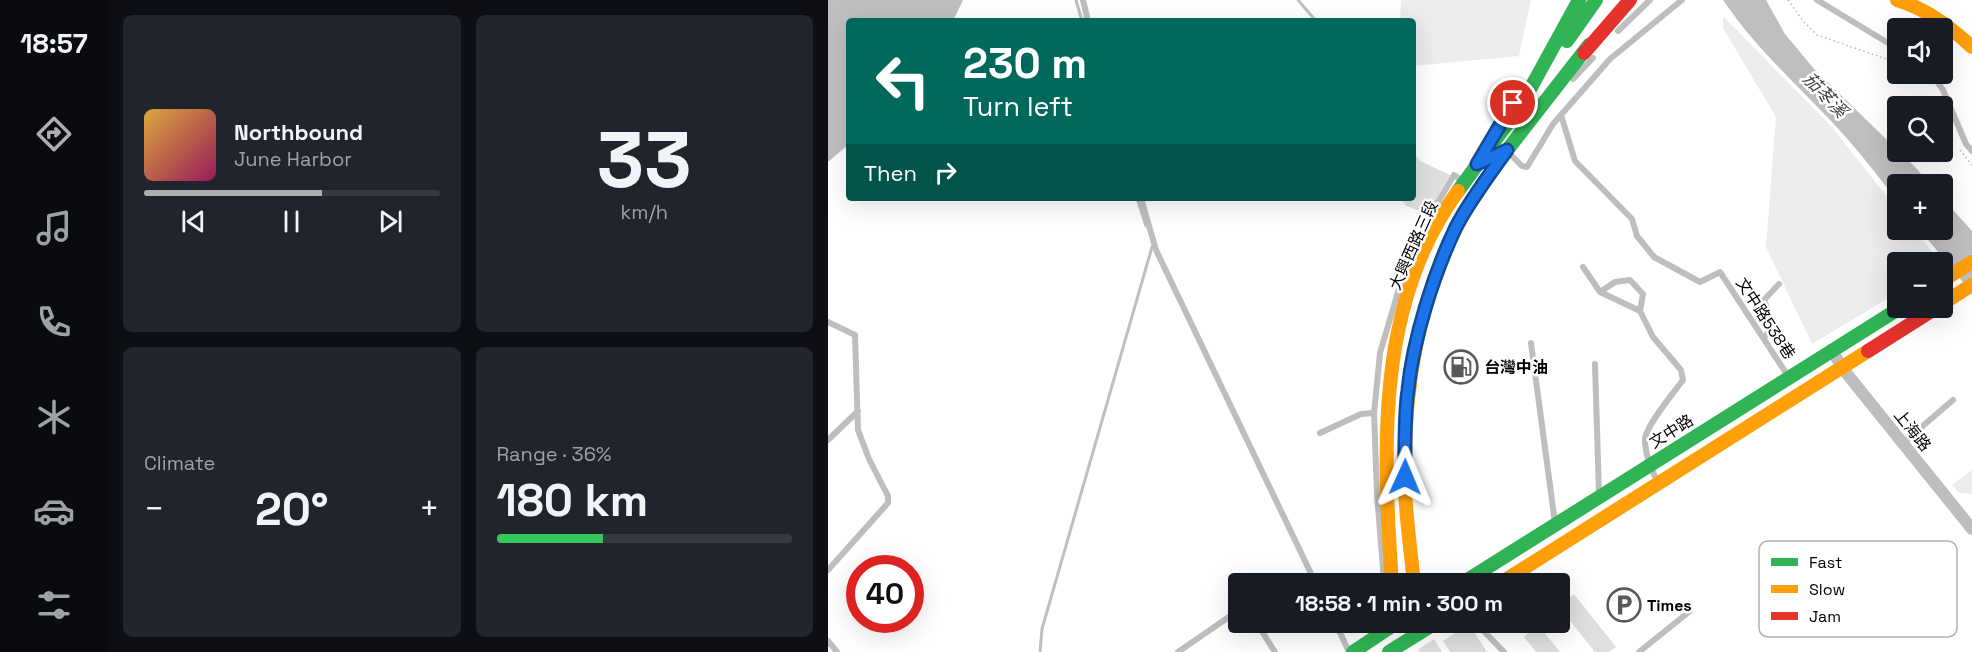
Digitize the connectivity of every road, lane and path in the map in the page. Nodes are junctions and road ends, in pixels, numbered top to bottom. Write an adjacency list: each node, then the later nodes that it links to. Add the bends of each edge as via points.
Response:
1 (1083, 0): 13 (lane)
2 (1579, 0): 23 (main road)
3 (1596, 0): 23 (main road, 大興西路三段)
4 (1621, 0): 19 (main road, 大興西路三段)
5 (1630, 0): 19 (main road)
6 (1650, 0): 14 (lane)
7 (1682, 0): 24 (lane, via 1610,59)
8 (1788, 0): 20 (path, via 1818,35)
9 (1817, 0): 16 (lane)
10 (1897, 0): 17 (main road, via 1939,18)
11 (1931, 0): 15 (main road)
12 (1565, 10): 21 (lane)
13 (1087, 18)
14 (1615, 34)
15 (1972, 36)
16 (1887, 42)
17 (1972, 47)
18 (1600, 50): 25 (lane)
19 (1584, 53): 25 (main road, 大興西路三段)
20 (1887, 59)
21 (1530, 72)
22 (1939, 84): 26 (lane)
23 (1518, 102): 27 (main road, 大興西路三段)
24 (1561, 115): 25 (lane, via 1527,167); 41 (lane, 文中路538巷, via 1575,160 1632,219 1637,236 1654,257 1700,282 1720,272)
25 (1507, 150): 27 (lane); 62 (main road, 大興西路三段, via 1456,228 1433,286 1413,357 1405,477)
26 (1972, 151)
27 (1477, 164): 28 (main road, 大興西路三段)
28 (1464, 182): 49 (lane, via 1454,175 1411,248 1380,353); 61 (main road, 大興西路三段, via 1442,213 1409,287 1391,366 1386,462)
29 (1142, 201): 59 (lane, via 1156,250)
30 (1972, 262): 32 (main road)
31 (1583, 267): 35 (lane)
32 (1953, 274)
33 (1779, 284): 41 (lane, via 1764,300 1774,325)
34 (1966, 288): 36 (main road)
35 (1600, 292): 37 (lane); 37 (lane, via 1615,282 1630,280 1643,294)
36 (1953, 297)
37 (1640, 311): 53 (lane, via 1653,337 1681,370 1683,380 1645,438)
38 (1887, 316): 43 (main road, 文中路)
39 (1920, 318): 45 (main road)
40 (828, 322): 48 (lane, via 855,335)
41 (1764, 338): 46 (lane, 文中路538巷)
42 (1531, 343): 56 (lane)
43 (1831, 350): 45 (street, 上海路); 46 (main road, 文中路)
44 (1595, 364): 55 (lane)
45 (1842, 367): 52 (street, 上海路); 54 (main road)
46 (1788, 376): 53 (main road, 文中路)
47 (1953, 400): 52 (lane)
48 (858, 411): 51 (lane); 58 (lane, via 858,430 888,503)
49 (1374, 413): 50 (lane, via 1361,414); 60 (lane)
50 (1320, 433)
51 (828, 440)
52 (1903, 444): 57 (street, 上海路)
53 (1649, 464): 54 (lane); 55 (main road, 文中路)
54 (1659, 485): 64 (main road)
55 (1599, 496): 56 (main road, 文中路)
56 (1555, 524): 63 (main road, 文中路)
57 (1972, 529)
58 (828, 570)
59 (1311, 573)
60 (1383, 573)
61 (1391, 573)
62 (1413, 573)
63 (1478, 573)
64 (1517, 573)
65 (1690, 612): 81 (lane)
66 (1228, 618): 77 (lane)
67 (1264, 633): 78 (lane)
68 (1341, 633): 79 (lane)
69 (1380, 633): 79 (main road)
70 (1396, 633): 75 (main road)
71 (1404, 633): 75 (main road)
72 (1420, 633): 75 (main road)
73 (1486, 633): 80 (lane)
74 (828, 641): 76 (lane)
75 (1395, 650)
76 (837, 652)
77 (1178, 652)
78 (1275, 652)
79 (1351, 652)
80 (1504, 652)
81 (1639, 652)

